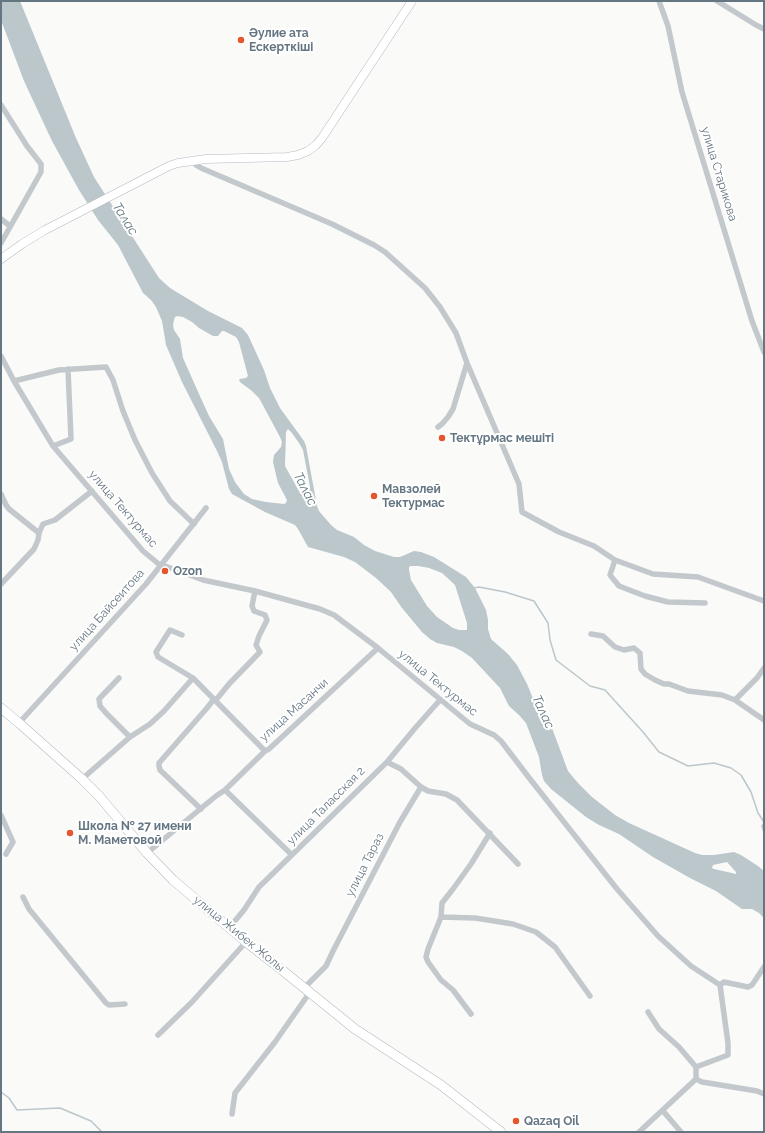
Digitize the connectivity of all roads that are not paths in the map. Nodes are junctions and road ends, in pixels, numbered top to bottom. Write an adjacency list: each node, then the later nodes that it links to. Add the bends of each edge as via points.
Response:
1 (412, 1): 6 (street, via 316,145 308,151 287,157)
2 (659, 1): 11 (street, улица Старикова, via 668,26 682,92 752,321)
3 (717, 1): 4 (street)
4 (764, 29)
5 (1, 105): 8 (street, via 41,164 41,172)
6 (194, 160): 10 (street, via 170,166 128,187 22,244); 13 (street, via 201,168 332,224 385,252 425,288 440,308 456,333)
7 (1, 219): 8 (street)
8 (10, 226): 9 (street)
9 (1, 243)
10 (1, 259)
11 (764, 352)
12 (1, 356): 15 (street, улица Тектурмас)
13 (467, 364): 16 (street, via 453,409); 23 (street, via 519,484 522,512 594,546)
14 (68, 369): 15 (street); 17 (street, via 71,439); 21 (street, via 106,367 135,440 152,473 170,501)
15 (14, 381): 17 (street, улица Тектурмас)
16 (438, 427)
17 (53, 446): 18 (street, улица Тектурмас)
18 (92, 491): 22 (street, via 55,520 43,524); 24 (street, улица Тектурмас, via 143,550)
19 (1, 494): 22 (street, via 9,509)
20 (206, 508): 21 (street, улица Байсеитова)
21 (194, 524): 24 (street, улица Байсеитова)
22 (39, 532): 25 (street, via 34,549)
23 (615, 560): 27 (street, via 654,574 698,578); 28 (street, via 610,575 619,586 668,602)
24 (161, 566): 26 (street, улица Тектурмас, via 203,580); 40 (street, улица Байсеитова)
25 (1, 584)
26 (255, 591): 31 (street, улица Тектурмас, via 334,615); 35 (street, via 252,606 254,611 266,615 267,620 256,645 260,652)
27 (764, 601)
28 (705, 603)
29 (591, 634): 37 (street, via 603,636 615,647 624,650 634,648 640,653 645,674 664,684 688,691 722,695)
30 (182, 635): 34 (street, via 170,630 156,652 158,657)
31 (378, 648): 36 (street, улица Тектурмас); 42 (street, улица Масанчи)
32 (764, 668): 37 (street)
33 (119, 678): 41 (street, via 99,699 100,706)
34 (193, 678): 35 (street); 41 (street, via 150,724)
35 (215, 699): 42 (street); 47 (street, via 158,766)
36 (440, 700): 43 (street, улица Таласская 2); 59 (street, улица Тектурмас, via 470,724 494,734 502,741 617,889 658,936 691,966)
37 (735, 700): 39 (street)
38 (1, 708): 40 (main road, улица Жибек Жолы)
39 (764, 720)
40 (19, 723): 44 (main road, улица Жибек Жолы)
41 (130, 737): 44 (street)
42 (265, 750): 46 (street, улица Масанчи)
43 (387, 762): 45 (street, via 401,769); 52 (street, улица Таласская 2)
44 (82, 779): 50 (main road, улица Жибек Жолы)
45 (421, 787): 49 (street, via 457,800); 60 (street, улица Тараз, via 400,822 326,966)
46 (225, 790): 47 (street, улица Масанчи); 52 (street)
47 (201, 809): 50 (street, улица Масанчи)
48 (1, 815): 51 (street, via 13,842)
49 (490, 833): 53 (street); 55 (street, via 442,903)
50 (147, 853): 56 (main road, улица Жибек Жолы, via 173,880)
51 (6, 854)
52 (292, 855): 56 (street, улица Таласская 2, via 259,887)
53 (518, 864)
54 (23, 897): 62 (street, via 29,909 106,1003)
55 (441, 917): 61 (street, via 475,918 513,924 536,932 555,947); 64 (street, via 426,957 441,980 453,990)
56 (229, 928): 57 (main road, улица Жибек Жолы)
57 (246, 942): 60 (main road, улица Жибек Жолы); 65 (street, via 192,1002)
58 (764, 967): 59 (street, via 748,987 724,982)
59 (720, 985): 66 (street, via 728,1055)
60 (307, 990): 70 (street, улица Тараз, via 275,1042 234,1093); 71 (main road, улица Жибек Жолы, via 355,1029 441,1085)
61 (590, 996)
62 (125, 1004)
63 (648, 1012): 66 (street, via 658,1029 679,1047)
64 (471, 1014)
65 (158, 1035)
66 (696, 1067): 67 (street)
67 (696, 1079): 68 (street); 69 (street)
68 (764, 1094)
69 (662, 1111): 72 (street); 73 (street)
70 (232, 1114)
71 (501, 1132)
72 (639, 1132)
73 (681, 1132)

